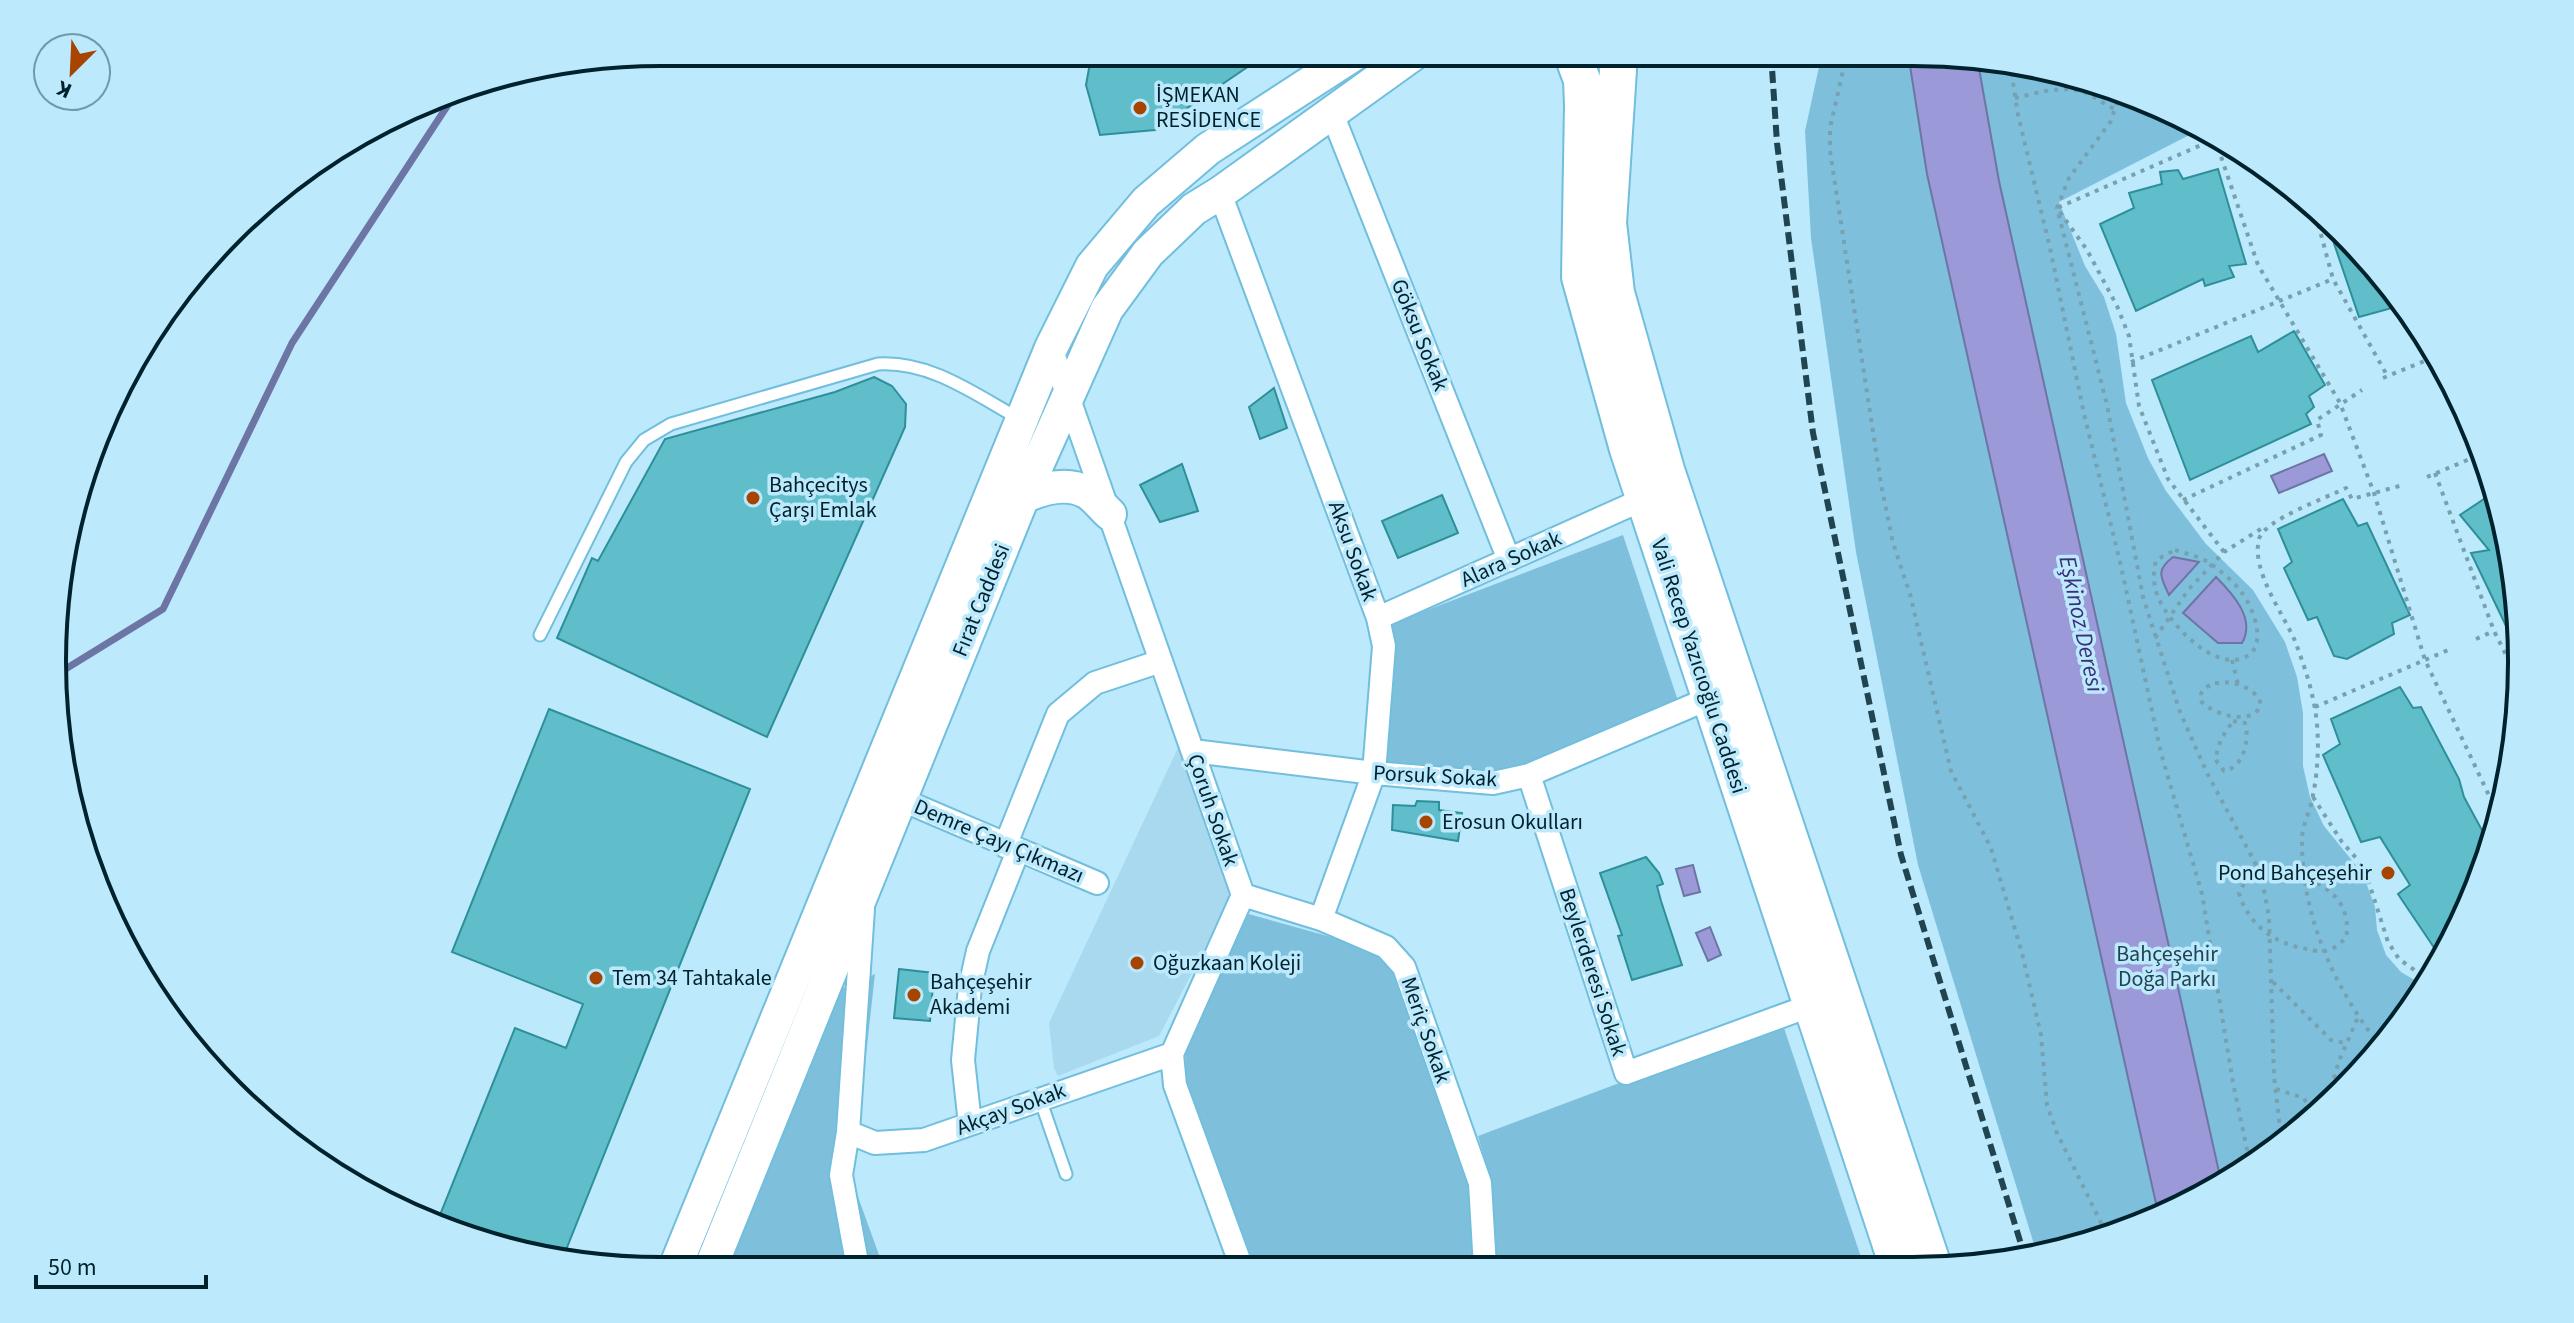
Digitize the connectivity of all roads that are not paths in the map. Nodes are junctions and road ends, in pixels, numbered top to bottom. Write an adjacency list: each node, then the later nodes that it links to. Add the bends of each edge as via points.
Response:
1 (1336, 66): 7 (main road, Fırat Caddesi, via 1208,149 1146,202 1092,266)
2 (1396, 66): 5 (main road, Fırat Caddesi)
3 (1577, 66): 11 (main road, Vali Recep Yazıcıoğlu Caddesi, via 1583,105 1580,277)
4 (1618, 66): 39 (main road, Vali Recep Yazıcıoğlu Caddesi, via 1608,223 1616,293 1666,470)
5 (1331, 111): 6 (main road, Fırat Caddesi); 13 (street, Göksu Sokak)
6 (1220, 193): 8 (main road, Fırat Caddesi, via 1194,209 1148,253 1107,309); 14 (street, Aksu Sokak)
7 (1051, 348): 8 (street, Çoruh Sokak); 9 (main road, Fırat Caddesi)
8 (1068, 396): 10 (main road, Fırat Caddesi); 12 (street, Çoruh Sokak)
9 (1022, 420): 15 (lane, via 926,369 893,363 671,424 644,440 626,462); 33 (main road, Fırat Caddesi)
10 (1023, 497): 12 (main road, via 1067,487 1086,492); 21 (main road, Fırat Caddesi)
11 (1644, 499): 13 (street, Alara Sokak); 17 (main road, Vali Recep Yazıcıoğlu Caddesi)
12 (1110, 514): 16 (street, Çoruh Sokak)
13 (1509, 560): 14 (street, Alara Sokak)
14 (1378, 618): 19 (street, Aksu Sokak, via 1384,646)
15 (540, 635)
16 (1161, 661): 18 (street, Çoruh Sokak); 22 (street, via 1095,683 1058,714)
17 (1710, 698): 20 (street, Porsuk Sokak); 27 (main road, Vali Recep Yazıcıoğlu Caddesi)
18 (1193, 751): 19 (street, Porsuk Sokak); 25 (street, Çoruh Sokak)
19 (1374, 773): 20 (street, Porsuk Sokak, via 1493,783); 26 (street, Aksu Sokak)
20 (1529, 775): 27 (street, Beylerderesi Sokak, via 1626,1073)
21 (900, 799): 22 (street, Demre Çayı Çıkmazı); 24 (main road, Fırat Caddesi)
22 (1012, 848): 23 (street, Demre Çayı Çıkmazı); 30 (street, via 970,987 963,1060)
23 (1097, 883)
24 (864, 892): 31 (street); 34 (main road, Fırat Caddesi)
25 (1243, 895): 26 (street, Meriç Sokak); 28 (street, Çoruh Sokak)
26 (1321, 919): 37 (street, Meriç Sokak, via 1386,947 1404,967 1480,1183)
27 (1812, 1005): 38 (main road, Vali Recep Yazıcıoğlu Caddesi)
28 (1172, 1054): 29 (street, Akçay Sokak); 36 (street, via 1175,1085)
29 (1040, 1098): 30 (street, Akçay Sokak); 32 (lane)
30 (970, 1124): 31 (street, Akçay Sokak, via 924,1140 875,1143)
31 (848, 1132): 35 (street, via 841,1175)
32 (1066, 1174)
33 (679, 1257)
34 (715, 1257)
35 (856, 1257)
36 (1238, 1257)
37 (1484, 1257)
38 (1895, 1257)
39 (1930, 1257)

